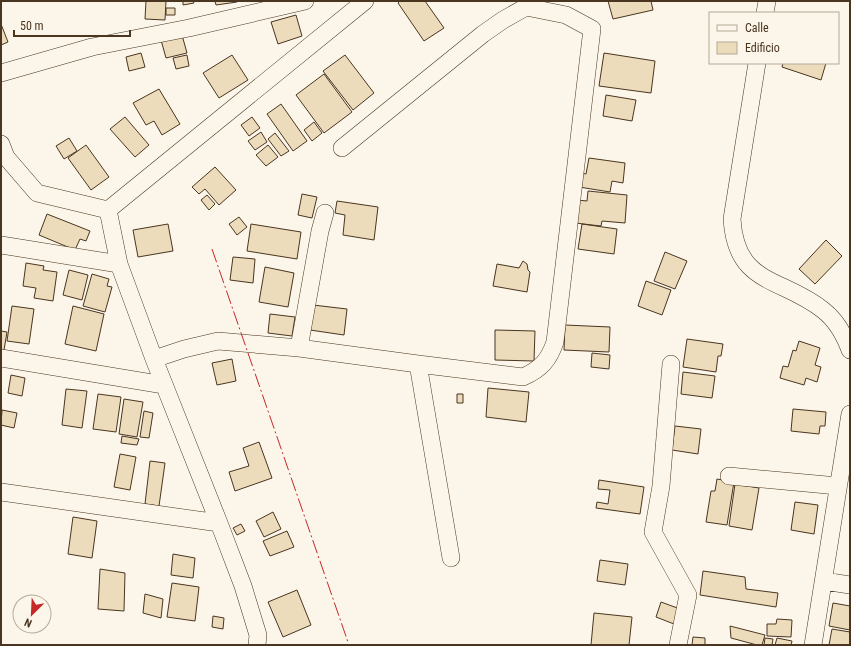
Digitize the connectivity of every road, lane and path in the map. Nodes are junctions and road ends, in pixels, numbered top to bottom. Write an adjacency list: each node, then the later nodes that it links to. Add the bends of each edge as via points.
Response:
1 (305, 1): 6 (street, via 92,48)
2 (365, 1): 9 (street)
3 (767, 1): 4 (street)
4 (765, 12)
5 (757, 64): 14 (street, via 732,219 736,246 751,269 762,277 824,310 846,338)
6 (1, 73)
7 (1, 144): 9 (street, via 6,157 37,193)
8 (342, 148): 17 (street, via 483,34 526,6 566,15 592,29 552,351 540,367 523,377)
9 (108, 210): 12 (street)
10 (325, 213): 13 (street)
11 (1, 245): 12 (street)
12 (119, 264): 16 (street)
13 (299, 348): 16 (street, via 218,341); 17 (street)
14 (850, 350)
15 (1, 358): 19 (street)
16 (154, 359): 19 (street)
17 (418, 364): 25 (street)
18 (671, 364): 29 (street, via 661,486 653,532 688,595)
19 (164, 385): 24 (street)
20 (850, 418): 22 (street)
21 (729, 476): 22 (street)
22 (838, 486): 26 (street)
23 (1, 492): 24 (street)
24 (219, 523): 28 (street, via 243,586 258,635)
25 (451, 558)
26 (824, 581): 27 (street); 30 (street)
27 (850, 585)
28 (257, 645)
29 (678, 645)
30 (813, 645)

